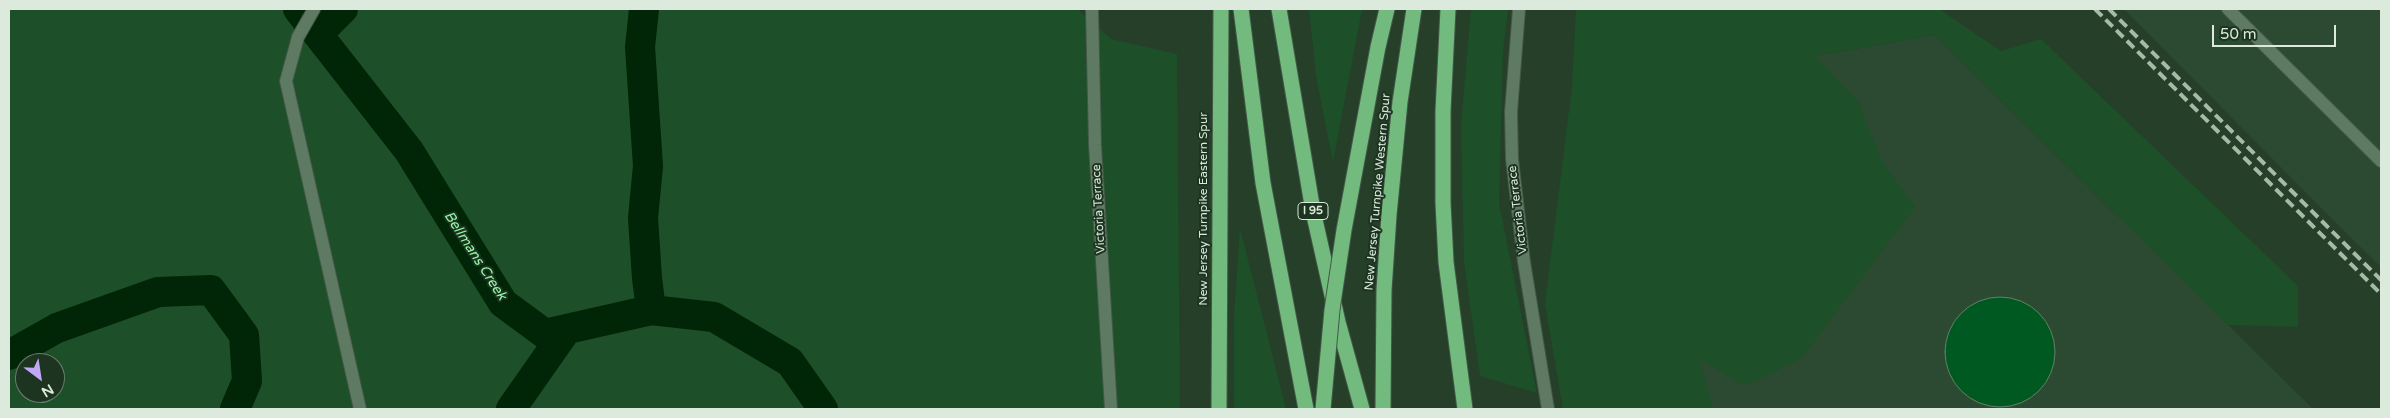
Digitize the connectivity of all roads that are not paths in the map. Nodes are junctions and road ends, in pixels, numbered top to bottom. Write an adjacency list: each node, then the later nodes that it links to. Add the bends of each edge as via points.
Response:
1 (314, 9): 12 (street, via 298,37 286,81)
2 (1092, 9): 13 (street, Victoria Terrace)
3 (1221, 9): 14 (highway, New Jersey Turnpike Eastern Spur)
4 (1241, 9): 15 (highway, via 1259,155)
5 (1279, 9): 17 (highway, I 95, via 1318,238)
6 (1387, 9): 16 (highway, New Jersey Turnpike Western Spur / I 95, bridge, via 1345,221 1332,310)
7 (1414, 9): 18 (highway, New Jersey Turnpike Western Spur, via 1393,164 1384,290)
8 (1448, 9): 19 (highway, via 1442,195 1445,254)
9 (1519, 9): 20 (street, Victoria Terrace, via 1510,112 1512,159 1524,262)
10 (2228, 9): 11 (street)
11 (2381, 161)
12 (360, 409)
13 (1111, 409)
14 (1219, 409)
15 (1306, 409)
16 (1323, 409)
17 (1362, 409)
18 (1383, 409)
19 (1464, 409)
20 (1548, 409)

